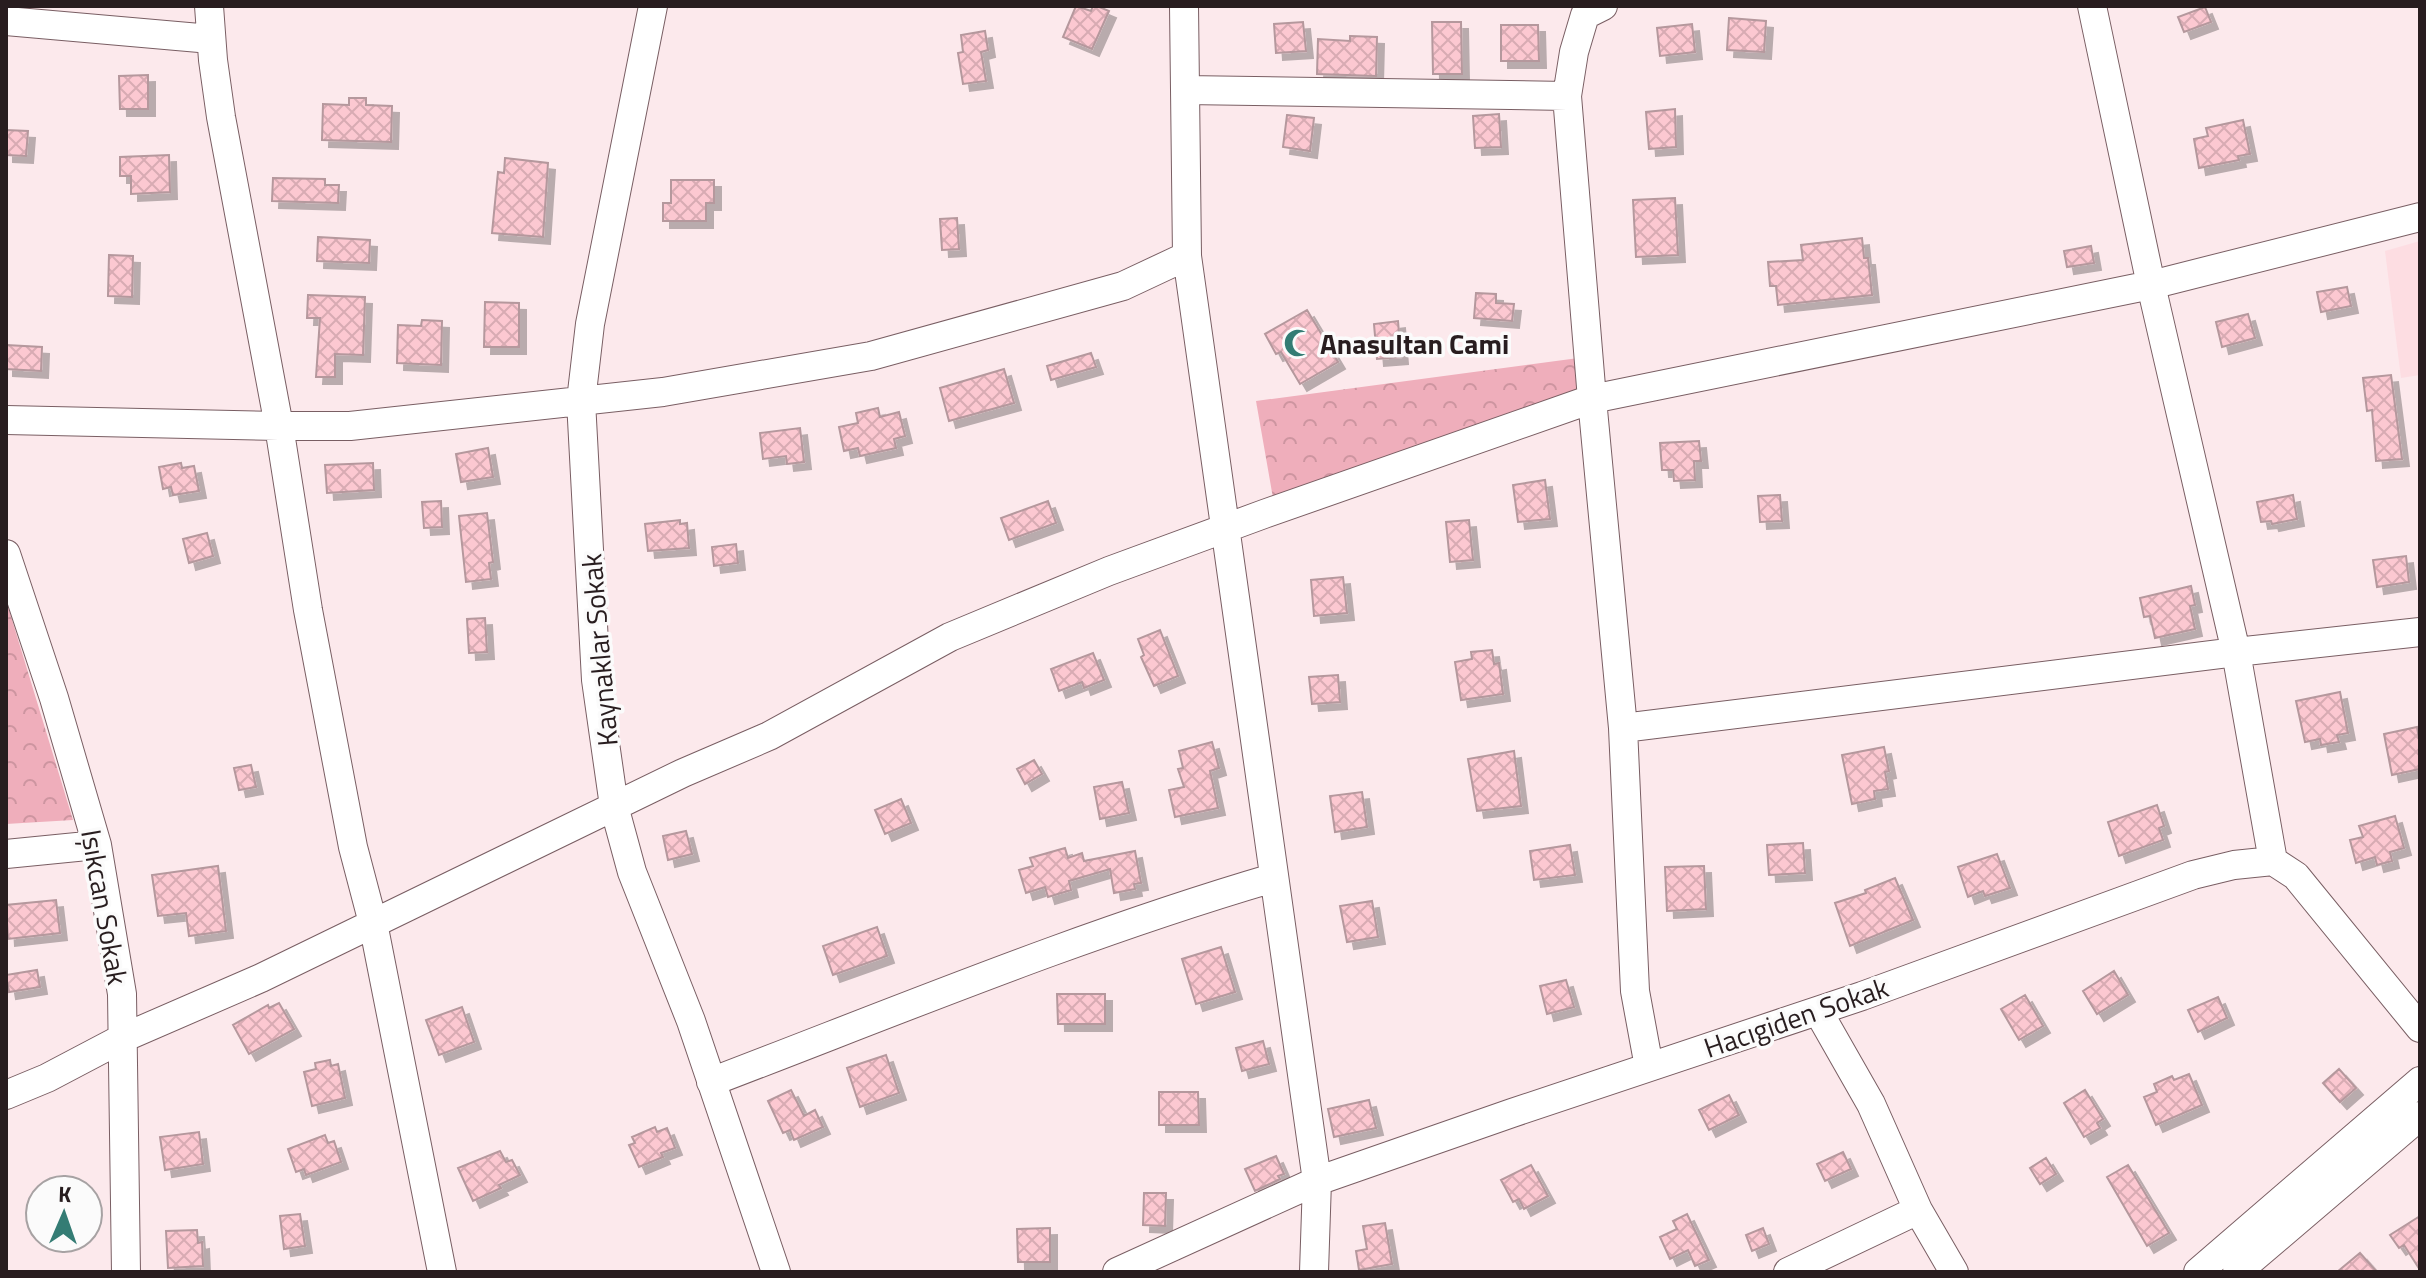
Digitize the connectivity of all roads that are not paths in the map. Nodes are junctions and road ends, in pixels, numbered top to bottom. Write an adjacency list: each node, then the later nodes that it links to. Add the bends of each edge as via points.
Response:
1 (209, 6): 7 (street)
2 (653, 6): 14 (street, Kaynaklar Sokak, via 590,324)
3 (1184, 6): 8 (street)
4 (1603, 6): 9 (street, via 1585,15)
5 (2092, 6): 12 (street)
6 (6, 21): 7 (street)
7 (211, 39): 16 (street)
8 (1185, 90): 9 (street); 11 (street)
9 (1567, 96): 13 (street)
10 (2420, 217): 12 (street)
11 (1187, 256): 14 (street, via 1123,286 871,356); 17 (street)
12 (2151, 285): 13 (street); 20 (street)
13 (1592, 399): 17 (street); 21 (street)
14 (581, 401): 16 (street, via 350,426); 22 (street, Kaynaklar Sokak, via 596,680)
15 (6, 420): 16 (street)
16 (279, 426): 27 (street, via 313,640)
17 (1224, 531): 22 (street, via 1109,571 950,637 769,736); 26 (street)
18 (6, 554): 23 (street, Işıkcan Sokak)
19 (2420, 632): 20 (street)
20 (2236, 652): 21 (street); 25 (street)
21 (1623, 728): 31 (street, via 1635,991)
22 (614, 806): 27 (street); 33 (street, Kaynaklar Sokak, via 632,872)
23 (97, 845): 24 (street); 30 (street, Işıkcan Sokak, via 122,994)
24 (6, 854)
25 (2273, 861): 28 (street, Hacıgiden Sokak, via 2193,875); 29 (street, via 2296,876)
26 (1273, 878): 33 (street, via 1070,945); 36 (street)
27 (373, 923): 30 (street); 39 (street)
28 (1818, 1011): 31 (street, Hacıgiden Sokak); 37 (street, via 1871,1104)
29 (2420, 1028)
30 (123, 1038): 34 (street); 38 (street, Işıkcan Sokak)
31 (1649, 1067): 36 (street, Hacıgiden Sokak)
32 (2420, 1081): 45 (street)
33 (711, 1082): 40 (street, Kaynaklar Sokak)
34 (6, 1095)
35 (2420, 1116): 46 (street)
36 (1317, 1181): 41 (street, Hacıgiden Sokak); 42 (street)
37 (1918, 1210): 43 (street); 44 (street)
38 (126, 1272)
39 (442, 1272)
40 (776, 1272)
41 (1117, 1272)
42 (1314, 1272)
43 (1788, 1272)
44 (1954, 1272)
45 (2198, 1272)
46 (2237, 1272)

